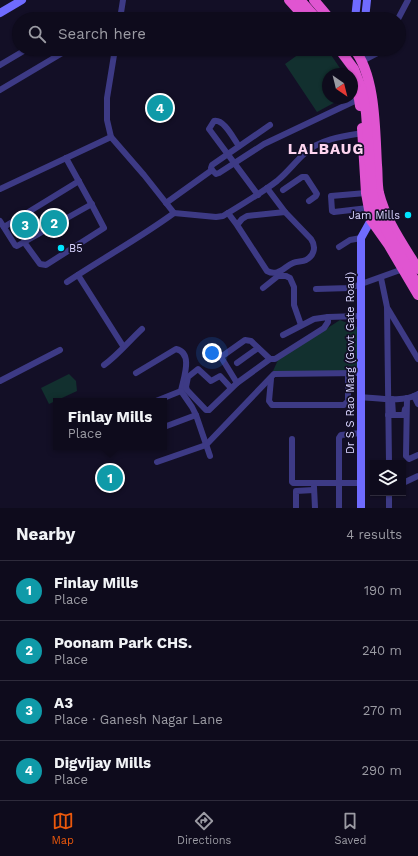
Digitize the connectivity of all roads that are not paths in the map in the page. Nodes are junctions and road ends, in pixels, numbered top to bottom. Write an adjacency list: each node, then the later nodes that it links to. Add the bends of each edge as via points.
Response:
1 (22, 0): 18 (main road)
2 (123, 0): 10 (street)
3 (289, 0): 11 (highway)
4 (295, 0): 12 (highway)
5 (300, 0): 13 (highway)
6 (314, 0): 14 (highway)
7 (357, 0): 15 (main road)
8 (367, 0): 16 (main road)
9 (408, 0): 17 (street)
10 (121, 12)
11 (300, 12)
12 (306, 12)
13 (311, 12)
14 (324, 12)
15 (356, 12)
16 (366, 12)
17 (402, 12)
18 (0, 13)
19 (15, 56): 27 (street)
20 (57, 56): 30 (street)
21 (114, 56): 35 (street, via 107,98 107,120)
22 (339, 56): 28 (highway)
23 (345, 56): 68 (highway, bridge, via 354,68 362,90 372,191 378,215)
24 (349, 56): 65 (highway, bridge, via 365,88 375,190 380,213)
25 (356, 56): 29 (main road)
26 (359, 56): 62 (highway, via 371,88 379,191 386,214)
27 (0, 65)
28 (348, 68)
29 (350, 68)
30 (0, 90)
31 (358, 96): 32 (highway)
32 (359, 99): 34 (highway); 39 (street, via 264,144)
33 (270, 124): 36 (street)
34 (363, 133): 42 (street, via 342,136 307,151); 45 (highway)
35 (111, 137): 38 (street); 48 (street)
36 (239, 146): 37 (street); 37 (street, via 224,124 214,121 209,129)
37 (228, 154): 39 (street); 40 (street, via 212,165)
38 (66, 158): 41 (street); 44 (street)
39 (235, 164): 40 (street, via 218,174); 46 (street)
40 (212, 170): 48 (street)
41 (79, 181): 49 (street); 57 (street)
42 (276, 182): 43 (street); 47 (street, via 283,191 302,177 306,178 317,194)
43 (267, 188): 46 (street); 51 (street)
44 (0, 189)
45 (366, 193): 50 (highway); 50 (street, via 331,196 332,211)
46 (258, 195): 53 (street)
47 (309, 201)
48 (166, 203): 52 (street)
49 (92, 204): 59 (street); 59 (street, via 104,228 46,265 40,264)
50 (368, 208): 54 (highway)
51 (285, 212): 56 (street, via 247,216); 56 (street, via 311,239 315,249 306,260 291,264 278,273 271,274 267,271)
52 (174, 213): 53 (street, via 216,217); 63 (street)
53 (226, 214): 56 (street)
54 (371, 220): 58 (main road, Dr S S Rao Marg (Govt Gate Road)); 61 (highway)
55 (0, 221): 57 (street)
56 (237, 225)
57 (4, 227): 59 (street, via 15,245)
58 (361, 238): 60 (street, via 350,240); 67 (main road, Dr S S Rao Marg (Govt Gate Road))
59 (24, 242)
60 (338, 247)
61 (403, 269): 64 (street); 71 (highway)
62 (418, 269)
63 (78, 275): 66 (street); 78 (street)
64 (381, 278): 67 (street); 72 (street)
65 (418, 280)
66 (68, 282)
67 (361, 283): 70 (street, via 350,288); 73 (main road, Dr S S Rao Marg (Govt Gate Road))
68 (418, 286)
69 (263, 288): 75 (street, via 278,276 290,278 294,287 294,305)
70 (316, 289)
71 (418, 295)
72 (387, 307): 82 (street); 97 (street)
73 (360, 316): 74 (street); 87 (main road, Dr S S Rao Marg (Govt Gate Road))
74 (328, 317): 75 (street, via 314,319); 81 (street, via 324,328)
75 (301, 325): 77 (street)
76 (142, 328): 78 (street)
77 (283, 335)
78 (124, 346): 84 (street)
79 (258, 348): 81 (street); 83 (street); 90 (street, via 249,340 245,340 222,356 221,359)
80 (60, 350): 89 (street)
81 (270, 359): 90 (street)
82 (418, 359)
83 (237, 362)
84 (104, 365)
85 (136, 373): 92 (street, via 180,350 187,365)
86 (348, 373): 87 (street); 88 (street, via 274,374); 88 (street, via 348,401 344,405 272,405 269,401)
87 (360, 373): 94 (main road, Dr S S Rao Marg (Govt Gate Road))
88 (271, 379): 104 (street)
89 (0, 381)
90 (237, 383): 91 (street)
91 (231, 388): 91 (street, via 207,411 186,387 188,377 198,369 211,381 220,376)
92 (181, 391): 95 (street); 99 (street)
93 (416, 395): 96 (street); 98 (street)
94 (360, 397): 97 (street); 102 (main road, Dr S S Rao Marg (Govt Gate Road))
95 (164, 398)
96 (406, 398): 97 (street); 100 (street, via 405,414); 106 (street, via 406,456 410,459)
97 (390, 399): 100 (street)
98 (418, 404)
99 (196, 415): 101 (street); 104 (street)
100 (391, 415): 107 (street)
101 (167, 426)
102 (361, 433): 111 (street, via 340,436); 112 (main road, Dr S S Rao Marg (Govt Gate Road))
103 (292, 439): 113 (street, via 292,482)
104 (206, 444): 105 (street); 108 (street)
105 (210, 456)
106 (418, 456)
107 (389, 460)
108 (157, 462)
109 (418, 476): 110 (street)
110 (406, 482)
111 (339, 484): 112 (street); 113 (street); 117 (street)
112 (361, 484): 118 (main road, Dr S S Rao Marg (Govt Gate Road))
113 (314, 487): 115 (street, via 296,491); 116 (street)
114 (389, 496): 119 (street)
115 (296, 508)
116 (315, 508)
117 (339, 508)
118 (361, 508)
119 (389, 508)

